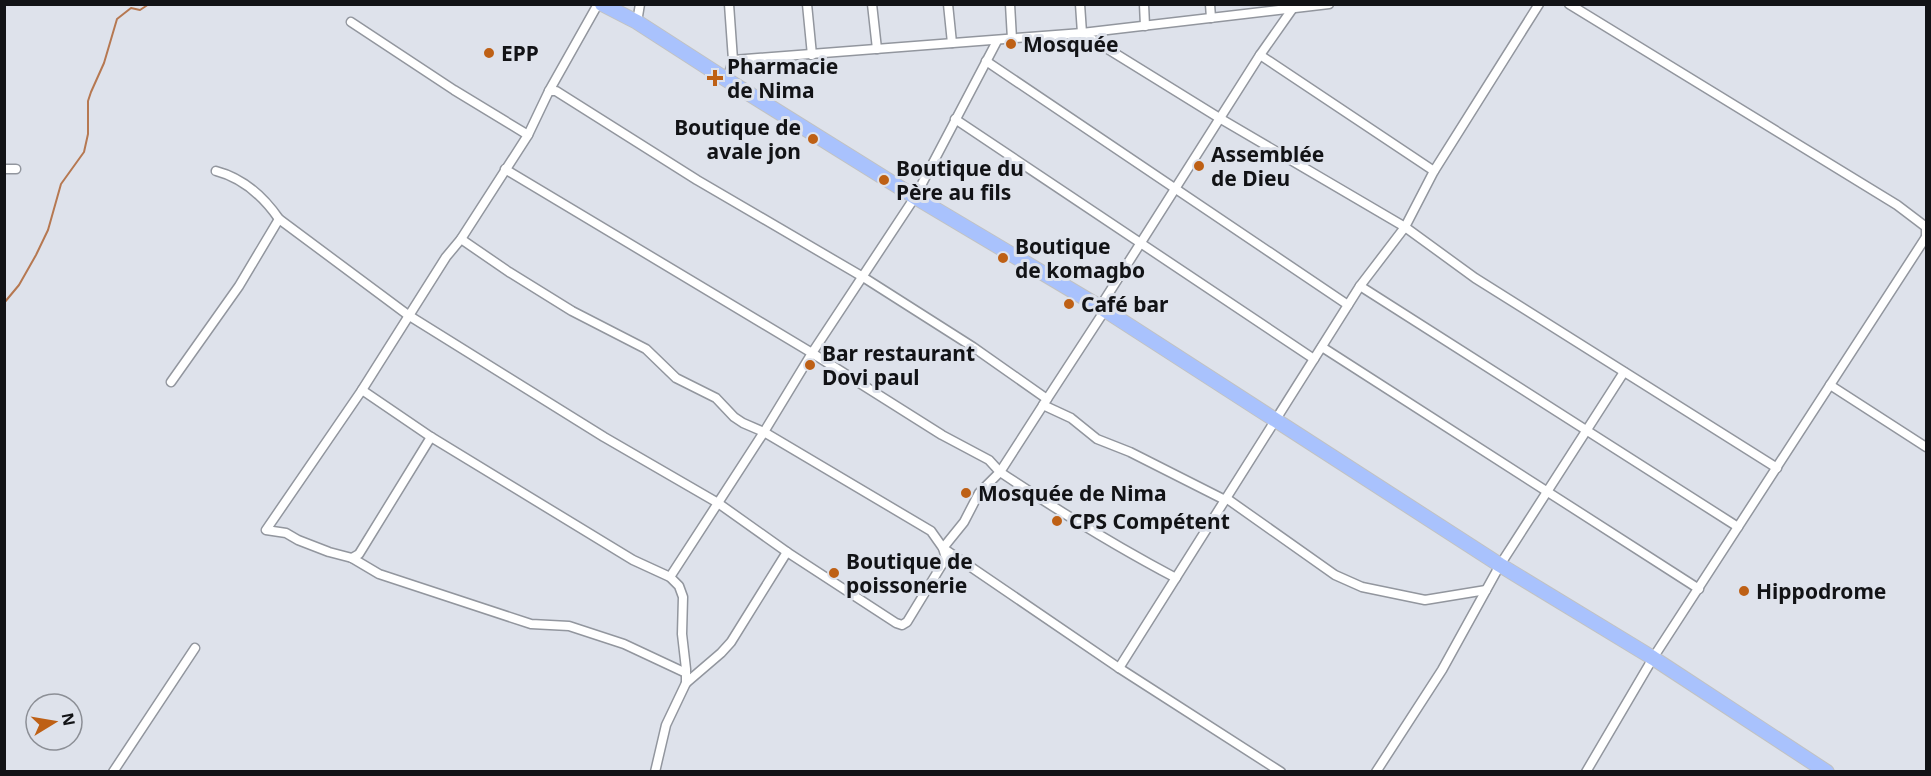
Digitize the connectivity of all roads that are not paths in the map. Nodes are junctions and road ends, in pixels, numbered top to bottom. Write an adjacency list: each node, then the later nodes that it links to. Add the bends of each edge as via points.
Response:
1 (600, 4): 17 (main road); 29 (street)
2 (640, 4): 17 (street)
3 (729, 4): 26 (street)
4 (807, 4): 24 (street)
5 (872, 4): 23 (street)
6 (948, 4): 22 (street)
7 (1010, 4): 20 (street)
8 (1080, 4): 19 (street)
9 (1144, 4): 18 (street)
10 (1209, 4): 15 (street)
11 (1329, 4): 14 (street)
12 (1539, 4): 37 (street)
13 (1569, 4): 42 (street, via 1891,201 1926,227)
14 (1293, 7): 15 (street); 25 (street)
15 (1211, 18): 18 (street)
16 (351, 22): 32 (street)
17 (637, 22): 28 (main road)
18 (1145, 26): 19 (street)
19 (1082, 33): 20 (street); 31 (street)
20 (1012, 39): 21 (street)
21 (997, 41): 22 (street); 27 (street)
22 (952, 43): 23 (street)
23 (877, 49): 24 (street)
24 (812, 55): 26 (street)
25 (1260, 55): 31 (street); 37 (street)
26 (733, 60): 28 (street)
27 (986, 61): 30 (street); 38 (street)
28 (726, 80): 39 (main road)
29 (549, 91): 32 (street); 45 (street, via 556,91 697,180)
30 (955, 119): 39 (street); 44 (street)
31 (1221, 119): 38 (street); 41 (street)
32 (528, 135): 35 (street)
33 (4, 169): 34 (street)
34 (16, 169)
35 (505, 169): 43 (street); 51 (street)
36 (216, 171): 40 (street, via 233,176 251,189 269,203)
37 (1434, 171): 41 (street)
38 (1175, 188): 44 (street); 47 (street)
39 (915, 197): 45 (street); 48 (main road)
40 (279, 219): 49 (street); 54 (street, via 239,286)
41 (1405, 227): 46 (street); 53 (street, via 1475,278)
42 (1926, 238): 55 (street)
43 (461, 239): 49 (street); 60 (street, via 572,311 646,349 676,378 716,398 743,423)
44 (1140, 243): 48 (street); 52 (street)
45 (863, 277): 51 (street); 57 (street, via 973,347)
46 (1360, 286): 47 (street); 59 (street)
47 (1348, 305): 50 (street)
48 (1102, 309): 57 (street); 58 (main road)
49 (408, 315): 56 (street); 69 (street)
50 (1322, 347): 52 (street); 67 (street)
51 (812, 353): 60 (street); 64 (street)
52 (1314, 359): 58 (street)
53 (1624, 372): 59 (street); 65 (street)
54 (171, 382)
55 (1830, 385): 62 (street); 65 (street)
56 (362, 390): 61 (street); 73 (street, via 266,530 286,533)
57 (1045, 402): 63 (street); 68 (street, via 1097,439)
58 (1276, 419): 68 (street); 74 (main road)
59 (1587, 431): 67 (street); 70 (street)
60 (765, 432): 69 (street); 71 (street, via 931,531)
61 (431, 437): 73 (street, via 359,554); 75 (street, via 633,560)
62 (1926, 447)
63 (1008, 459): 64 (street); 66 (street)
64 (989, 460): 66 (street)
65 (1777, 468): 70 (street)
66 (1000, 472): 71 (street, via 979,493 964,522); 76 (street, via 1118,548)
67 (1548, 492): 74 (street); 77 (street)
68 (1225, 499): 76 (street); 78 (street, via 1335,575 1362,587 1425,600)
69 (718, 504): 72 (street); 75 (street)
70 (1738, 527): 77 (street)
71 (943, 548): 72 (street, via 946,558 902,625); 81 (street)
72 (787, 552): 83 (street, via 731,642)
73 (352, 558): 82 (street, via 380,574 531,624 569,626 624,644)
74 (1500, 565): 78 (street); 80 (main road)
75 (670, 577): 82 (street, via 683,597)
76 (1176, 578): 81 (street)
77 (1700, 589): 80 (street)
78 (1486, 591): 87 (street, via 1442,670)
79 (195, 648): 84 (street)
80 (1653, 658): 88 (street); 89 (main road)
81 (1119, 668): 86 (street)
82 (686, 672): 83 (street)
83 (686, 683): 85 (street, via 666,725)
84 (113, 771)
85 (655, 771)
86 (1281, 771)
87 (1376, 771)
88 (1586, 771)
89 (1827, 771)

